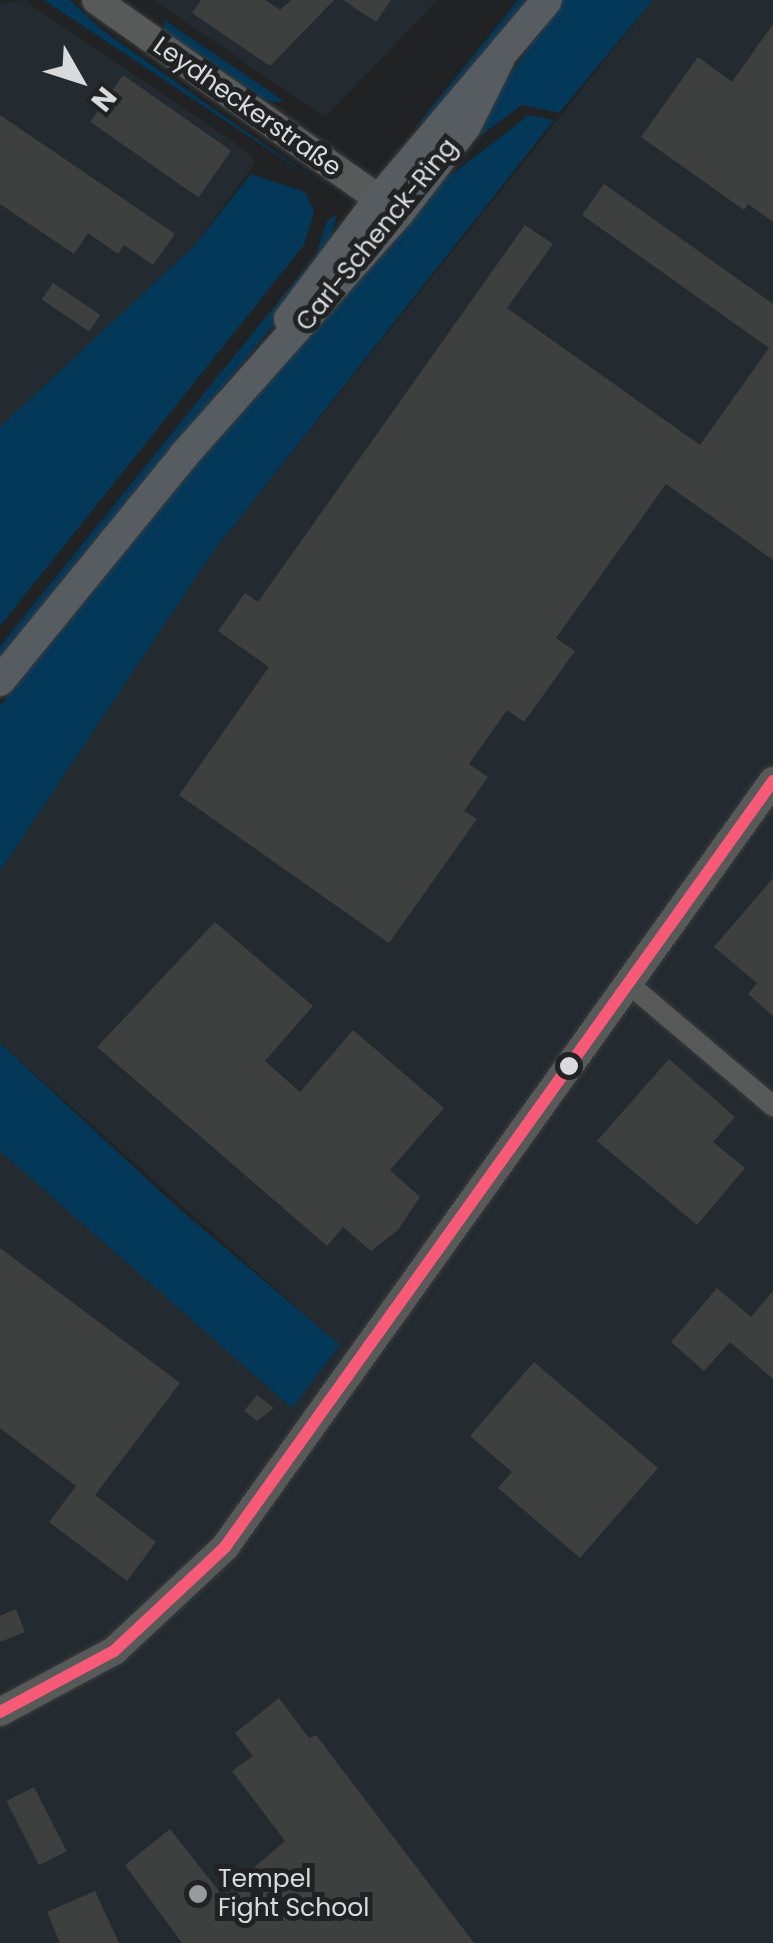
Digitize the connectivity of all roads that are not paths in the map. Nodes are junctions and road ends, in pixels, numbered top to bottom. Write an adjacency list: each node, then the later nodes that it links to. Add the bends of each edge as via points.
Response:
1 (96, 0): 3 (street, Leydheckerstraße)
2 (546, 0): 3 (main road, Carl-Schenck-Ring, via 499,60 466,126)
3 (389, 206): 4 (main road, Carl-Schenck-Ring)
4 (0, 681)
5 (773, 780): 6 (street)
6 (629, 984): 7 (street); 8 (street, via 225,1547 114,1651)
7 (773, 1106)
8 (0, 1712)

